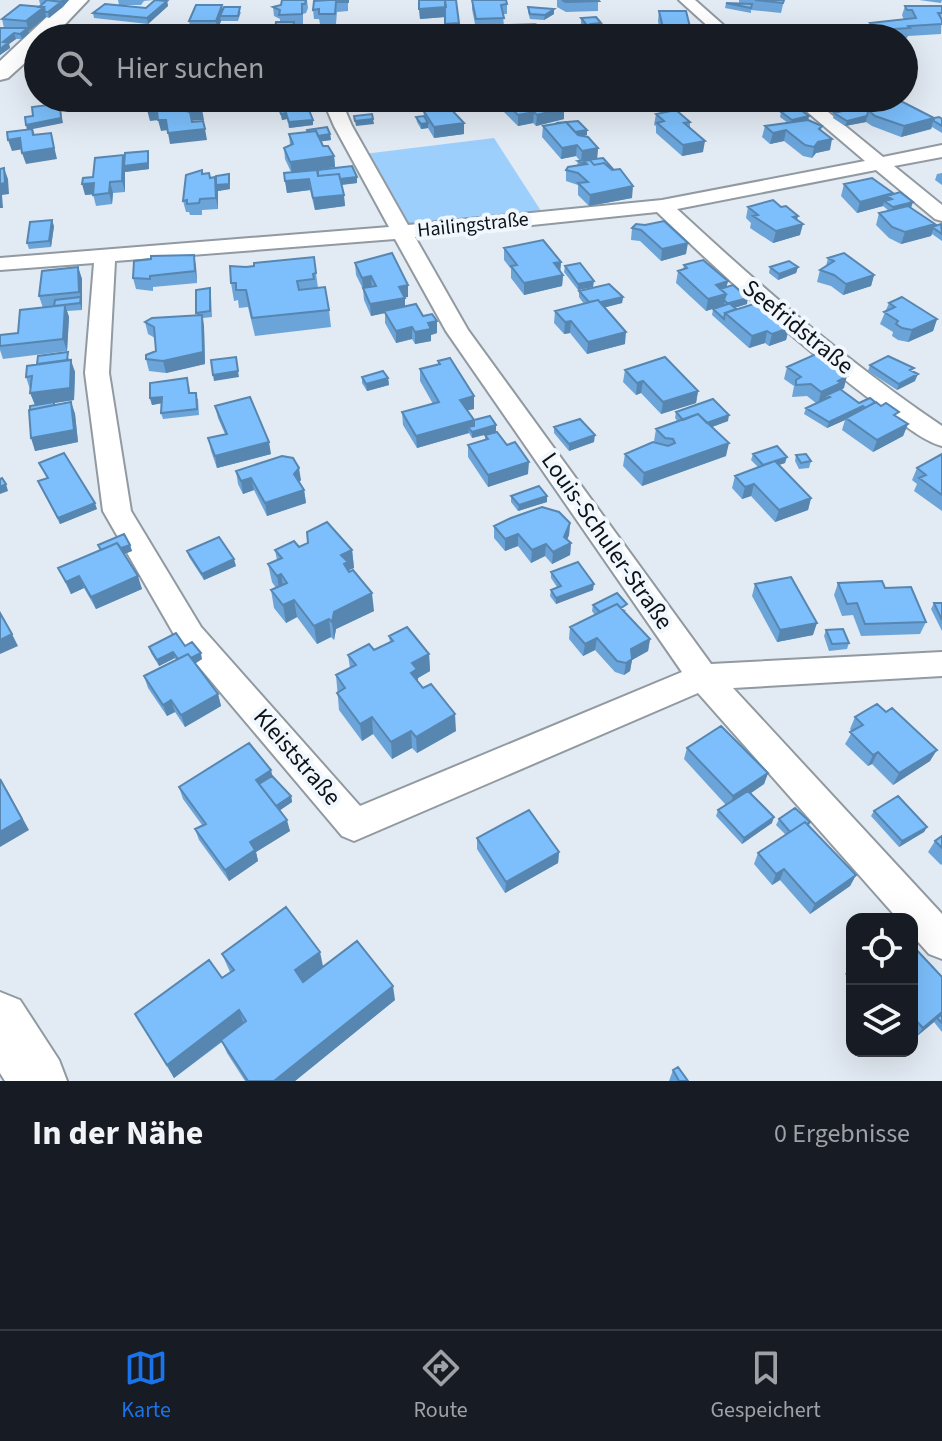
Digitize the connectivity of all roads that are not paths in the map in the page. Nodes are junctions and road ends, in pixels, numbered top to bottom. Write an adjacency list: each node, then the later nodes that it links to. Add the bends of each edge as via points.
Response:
1 (77, 0): 3 (street)
2 (686, 0): 4 (street)
3 (54, 24)
4 (714, 24)
5 (24, 52): 6 (street)
6 (0, 73)
7 (337, 112): 13 (street, Louis-Schuler-Straße)
8 (816, 112): 10 (street)
9 (942, 151): 10 (street, Hailingstraße)
10 (877, 165): 11 (street, Hailingstraße); 12 (street)
11 (662, 206): 13 (street, Hailingstraße); 16 (street, Seefridstraße, via 766,305)
12 (942, 215)
13 (402, 232): 14 (street, Hailingstraße); 18 (street, Louis-Schuler-Straße, via 457,331)
14 (105, 256): 15 (street, Hailingstraße); 18 (street, Kleiststraße, via 97,373 117,511 190,635 354,825)
15 (0, 264)
16 (942, 438)
17 (942, 664): 18 (street, Kleiststraße)
18 (703, 677): 19 (street, Louis-Schuler-Straße)
19 (942, 941)
20 (0, 1020): 21 (street)
21 (38, 1081)

